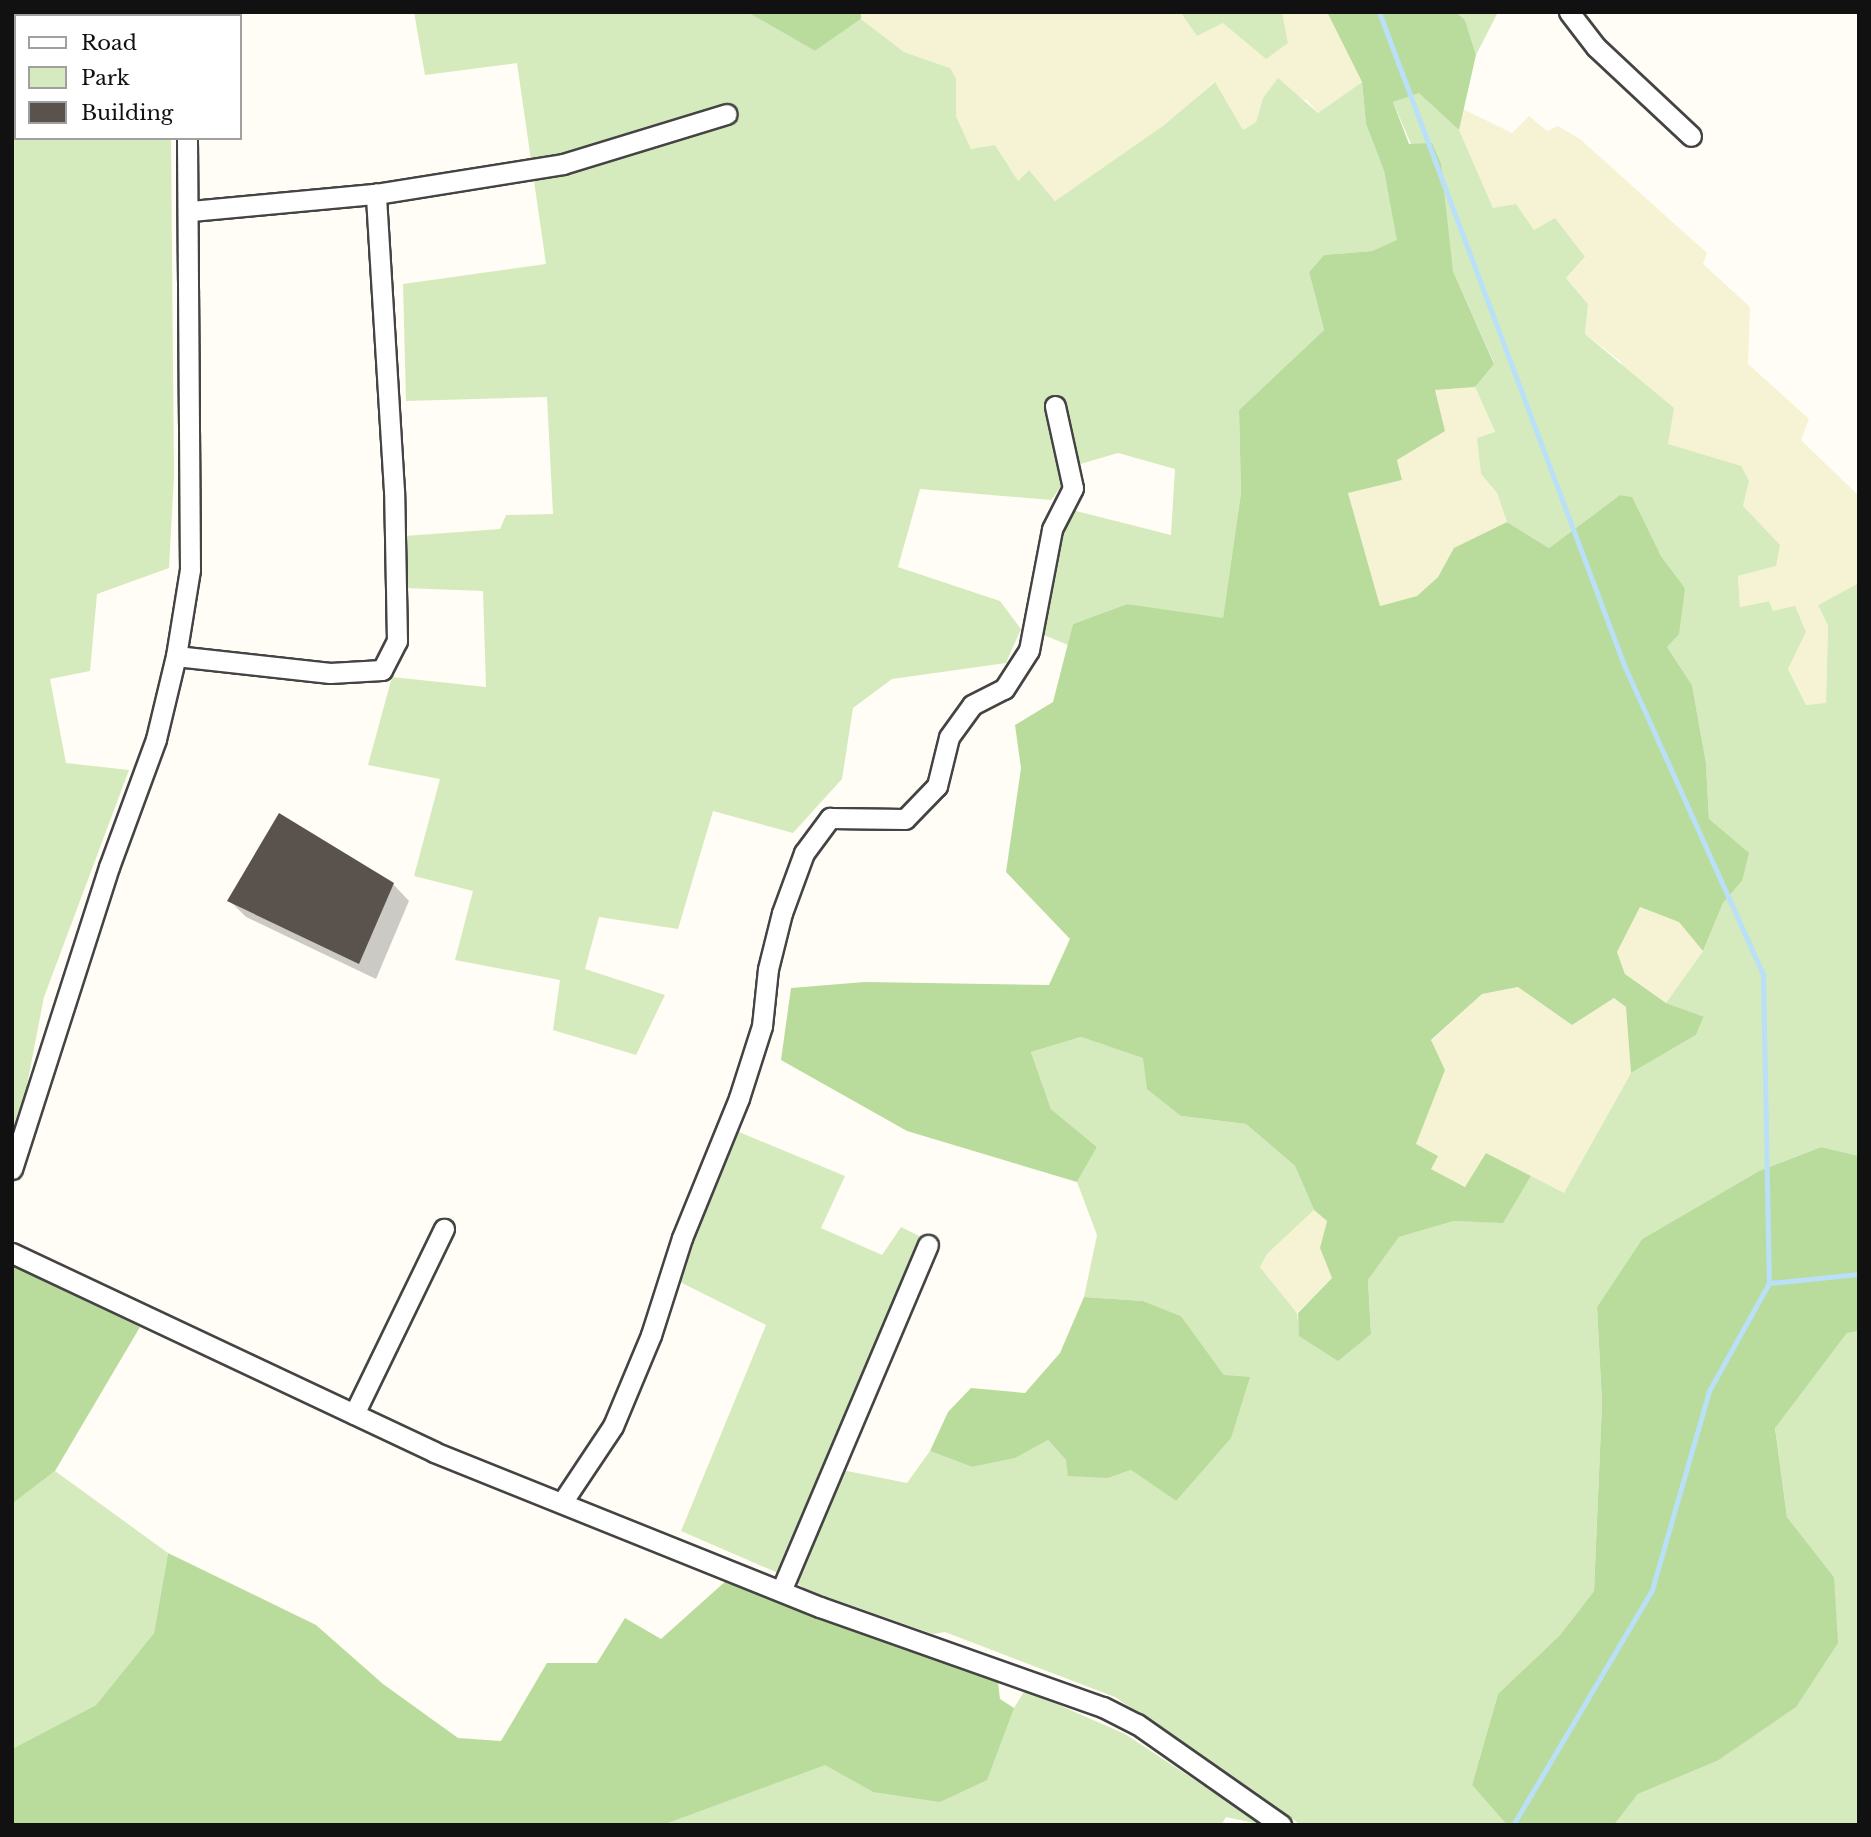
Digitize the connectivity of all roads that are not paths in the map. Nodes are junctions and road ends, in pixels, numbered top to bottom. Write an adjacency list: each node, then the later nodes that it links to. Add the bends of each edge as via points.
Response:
1 (1569, 12): 3 (street, via 1596,47)
2 (727, 114): 5 (street, via 563,163)
3 (1691, 136)
4 (187, 140): 6 (street)
5 (376, 194): 6 (street); 8 (street, via 394,491 397,641 382,670 330,673)
6 (191, 211): 8 (street, via 186,455 190,570)
7 (1055, 405): 14 (street, via 1073,488 1052,529 1029,650 1004,689 972,705 949,737 937,786 905,819 830,818 804,853 774,947 758,1038 682,1238 652,1335 613,1426)
8 (176, 656): 9 (street, via 156,739 109,867)
9 (12, 1170)
10 (444, 1229): 13 (street)
11 (928, 1245): 15 (street)
12 (12, 1253): 13 (street)
13 (354, 1414): 14 (street, via 434,1452)
14 (563, 1501): 15 (street)
15 (781, 1591): 16 (street, via 1103,1707 1138,1724)
16 (1281, 1825)

